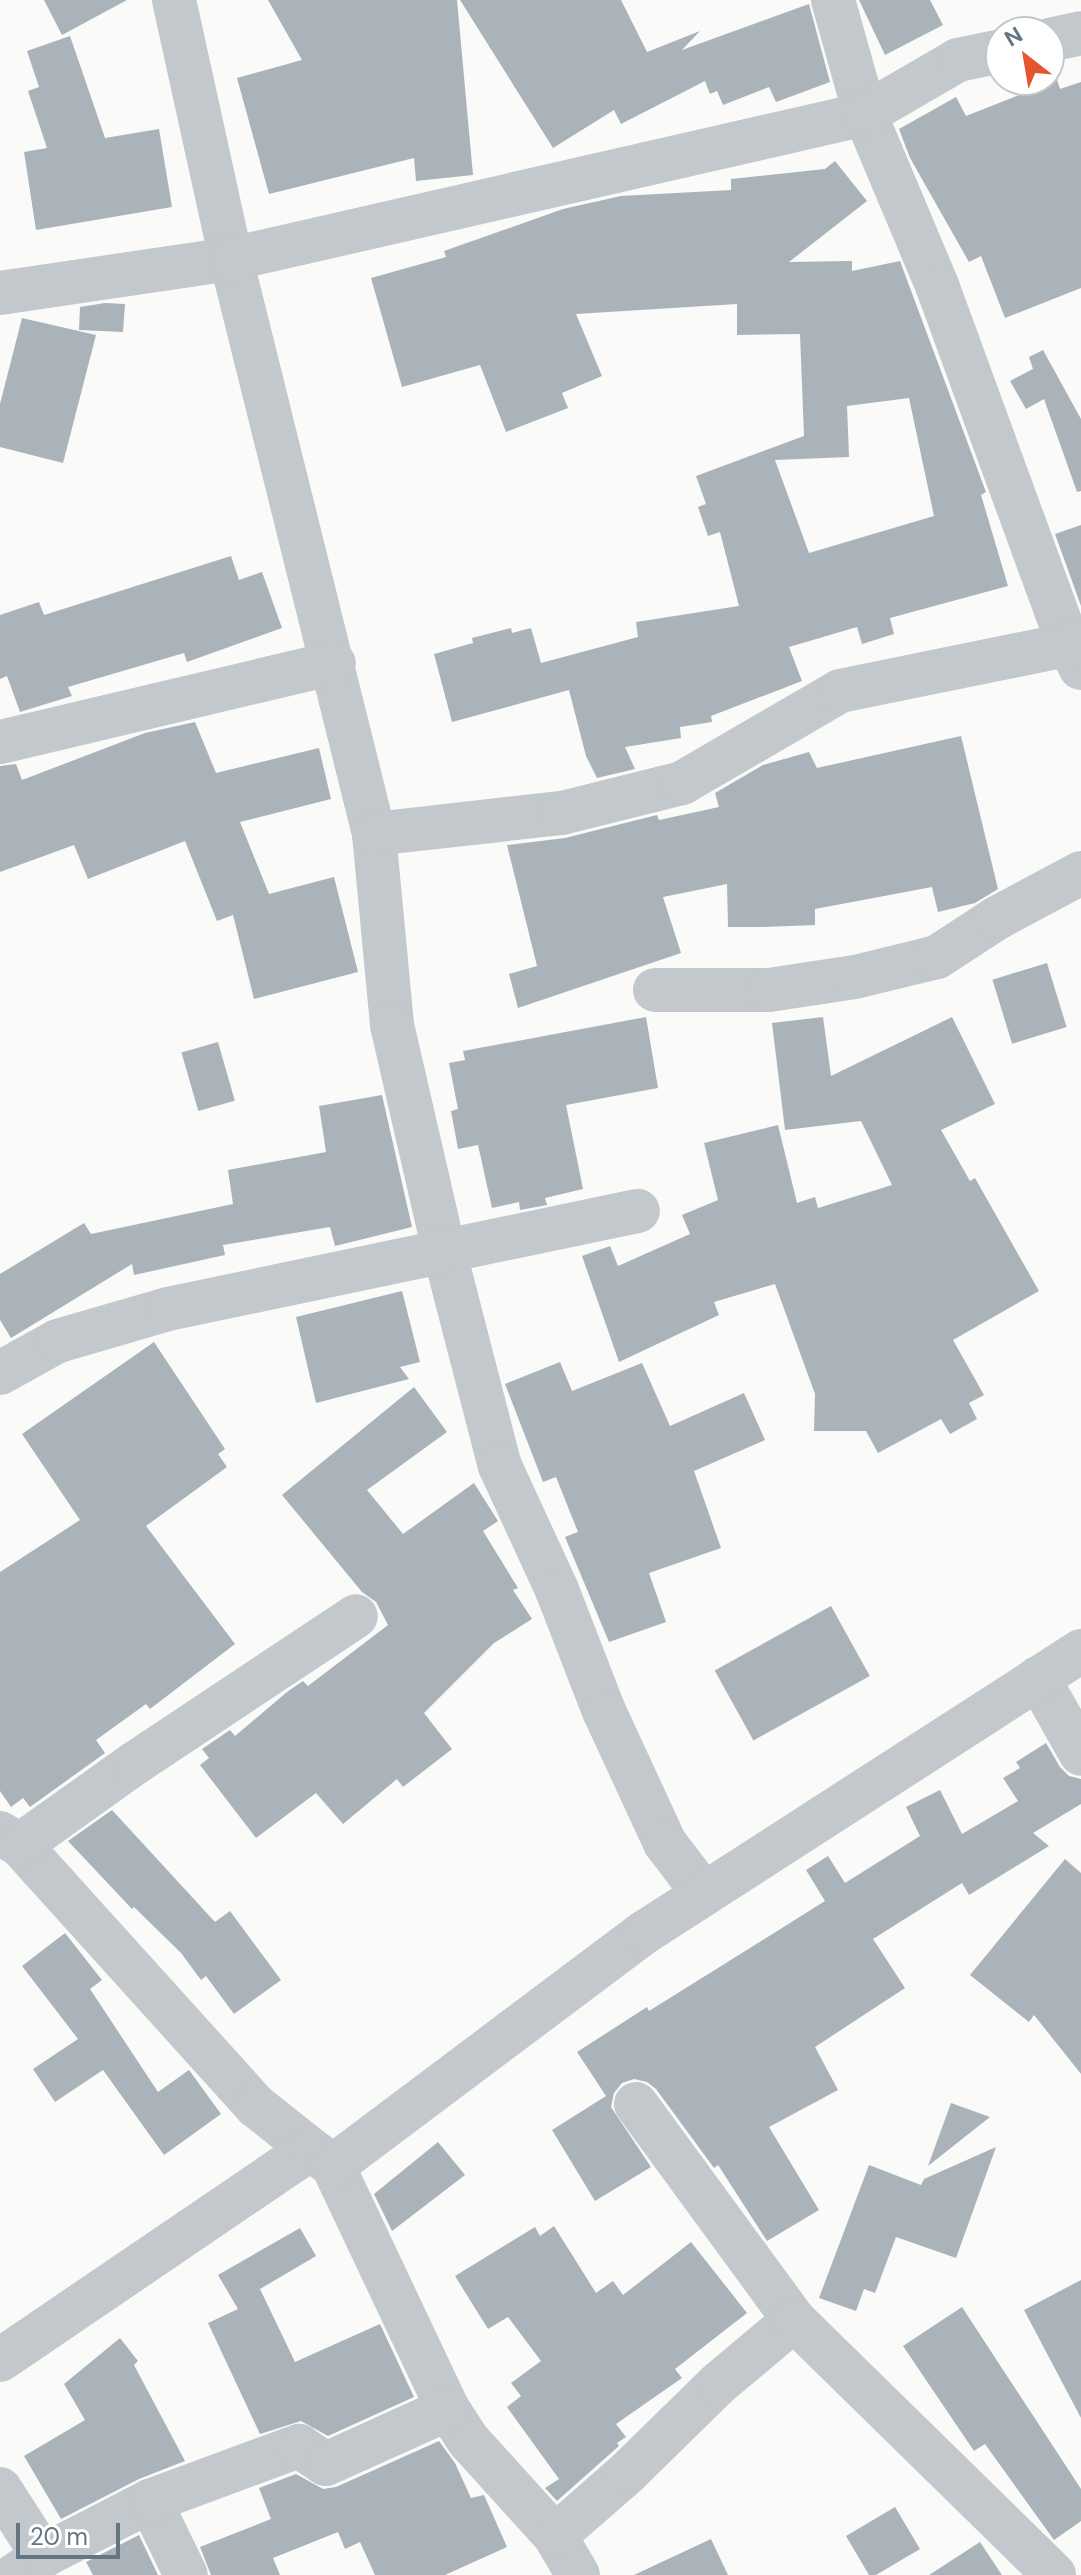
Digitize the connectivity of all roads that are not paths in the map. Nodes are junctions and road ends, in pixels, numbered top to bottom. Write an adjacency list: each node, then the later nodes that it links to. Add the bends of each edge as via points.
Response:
1 (174, 0): 5 (street)
2 (833, 0): 4 (street)
3 (985, 54): 4 (street, via 958,60)
4 (865, 114): 5 (street); 7 (street, via 938,288)
5 (231, 259): 6 (street); 8 (street)
6 (0, 293)
7 (1077, 651): 10 (street, via 840,691 682,783 562,813)
8 (334, 663): 9 (street); 10 (street, via 348,742)
9 (0, 742)
10 (374, 834): 14 (street, via 392,1025)
11 (1081, 873): 12 (street, via 937,957 769,990)
12 (655, 990)
13 (638, 1211): 14 (street)
14 (445, 1254): 15 (street, via 168,1309 58,1341); 21 (street, via 500,1466)
15 (0, 1373)
16 (356, 1616): 20 (street)
17 (1081, 1651): 18 (street)
18 (1038, 1678): 19 (street); 22 (street)
19 (1081, 1754)
20 (10, 1839): 25 (street, via 256,2106)
21 (665, 1843): 22 (street); 23 (street)
22 (704, 1894): 23 (street)
23 (645, 1932): 25 (street)
24 (636, 2104): 26 (street)
25 (322, 2157): 27 (street); 28 (street)
26 (794, 2320): 31 (street); 35 (street)
27 (0, 2360)
28 (448, 2409): 30 (street, via 326,2464 299,2446); 31 (street, via 469,2441)
29 (0, 2489): 32 (street)
30 (150, 2501): 32 (street); 33 (street)
31 (555, 2536): 34 (street)
32 (29, 2566)
33 (186, 2575)
34 (578, 2575)
35 (1054, 2575)

